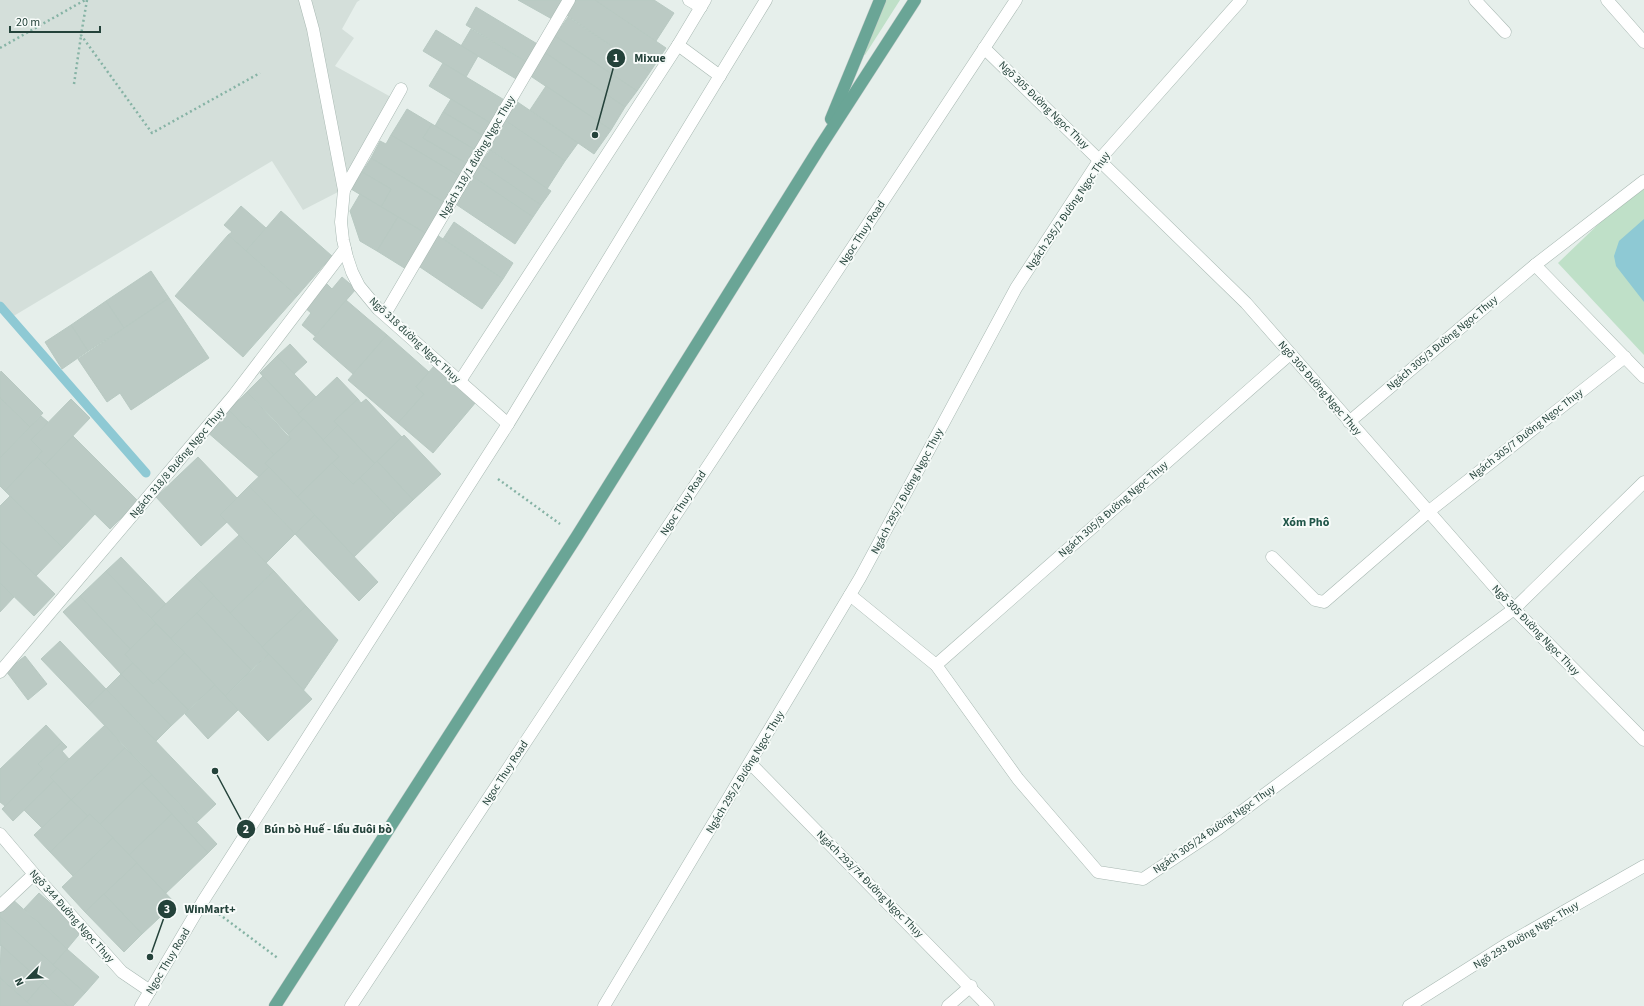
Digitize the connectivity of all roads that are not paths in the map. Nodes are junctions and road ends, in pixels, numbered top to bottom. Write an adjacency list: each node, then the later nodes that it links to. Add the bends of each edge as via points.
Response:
1 (305, 0): 21 (street, via 313,29)
2 (569, 0): 24 (street, Ngách 318/1 đường Ngọc Thụy)
3 (689, 0): 11 (street)
4 (766, 0): 16 (street, Ngoc Thuy Road)
5 (880, 0): 18 (main road)
6 (915, 0): 18 (main road)
7 (1016, 0): 15 (street, Ngoc Thuy Road)
8 (1241, 0): 19 (street, Ngách 295/2 Đường Ngọc Thụy)
9 (1475, 0): 12 (street)
10 (1606, 0): 13 (street)
11 (703, 4): 14 (street)
12 (1505, 32)
13 (1644, 42)
14 (678, 45): 16 (street); 28 (street)
15 (984, 48): 19 (street, Ngõ 305 Đường Ngọc Thụy); 48 (street, Ngoc Thuy Road)
16 (720, 76): 30 (street, Ngoc Thuy Road)
17 (401, 89): 21 (street, Ngõ 318 đường Ngọc Thụy)
18 (820, 147): 47 (main road, via 577,536)
19 (1100, 159): 25 (street, Ngõ 305 Đường Ngọc Thụy, via 1246,303); 34 (street, Ngách 295/2 Đường Ngọc Thụy, via 1016,288)
20 (1644, 181): 23 (street, Ngách 305/3 Đường Ngọc Thụy)
21 (344, 190): 22 (street, Ngõ 318 đường Ngọc Thụy, via 341,222)
22 (345, 248): 24 (street, Ngõ 318 đường Ngọc Thụy, via 359,286); 37 (street, Ngách 318/8 Đường Ngọc Thụy, via 234,396)
23 (1535, 265): 26 (street); 29 (street, Ngách 305/3 Đường Ngọc Thụy)
24 (385, 314): 28 (street, Ngõ 318 đường Ngọc Thụy)
25 (1290, 354): 29 (street, Ngõ 305 Đường Ngọc Thụy); 36 (street, Ngách 305/8 Đường Ngọc Thụy)
26 (1625, 357): 27 (street); 32 (street, Ngách 305/7 Đường Ngọc Thụy)
27 (1644, 377)
28 (460, 381): 30 (street, Ngõ 318 đường Ngọc Thụy)
29 (1349, 422): 32 (street, Ngõ 305 Đường Ngọc Thụy)
30 (508, 424): 45 (street, Ngoc Thuy Road, via 203,901)
31 (1644, 482): 35 (street, Ngách 305/24 Đường Ngọc Thụy)
32 (1428, 512): 33 (street, Ngách 305/7 Đường Ngọc Thụy, via 1324,602 1315,600); 35 (street, Ngõ 305 Đường Ngọc Thụy)
33 (1272, 557)
34 (850, 595): 36 (street, Ngách 305/24 Đường Ngọc Thụy); 39 (street, Ngách 295/2 Đường Ngọc Thụy)
35 (1514, 609): 36 (street, Ngách 305/24 Đường Ngọc Thụy, via 1218,829 1143,879 1098,872 1018,779); 38 (street, Ngõ 305 Đường Ngọc Thụy)
36 (936, 665)
37 (0, 672)
38 (1644, 740)
39 (750, 763): 44 (street, Ngách 293/74 Đường Ngọc Thụy); 49 (street, Ngách 295/2 Đường Ngọc Thụy)
40 (0, 834): 42 (street, Ngõ 344 Đường Ngọc Thụy)
41 (1644, 866): 52 (street, Ngõ 293 Đường Ngọc Thụy, via 1508,944)
42 (34, 874): 43 (street); 45 (street, Ngõ 344 Đường Ngọc Thụy, via 122,972)
43 (0, 906)
44 (971, 986): 50 (street); 51 (street, Ngách 293/74 Đường Ngọc Thụy)
45 (150, 991): 46 (street, Ngoc Thuy Road)
46 (141, 1006)
47 (275, 1006)
48 (350, 1006)
49 (604, 1006)
50 (948, 1006)
51 (988, 1006)
52 (1409, 1006)

